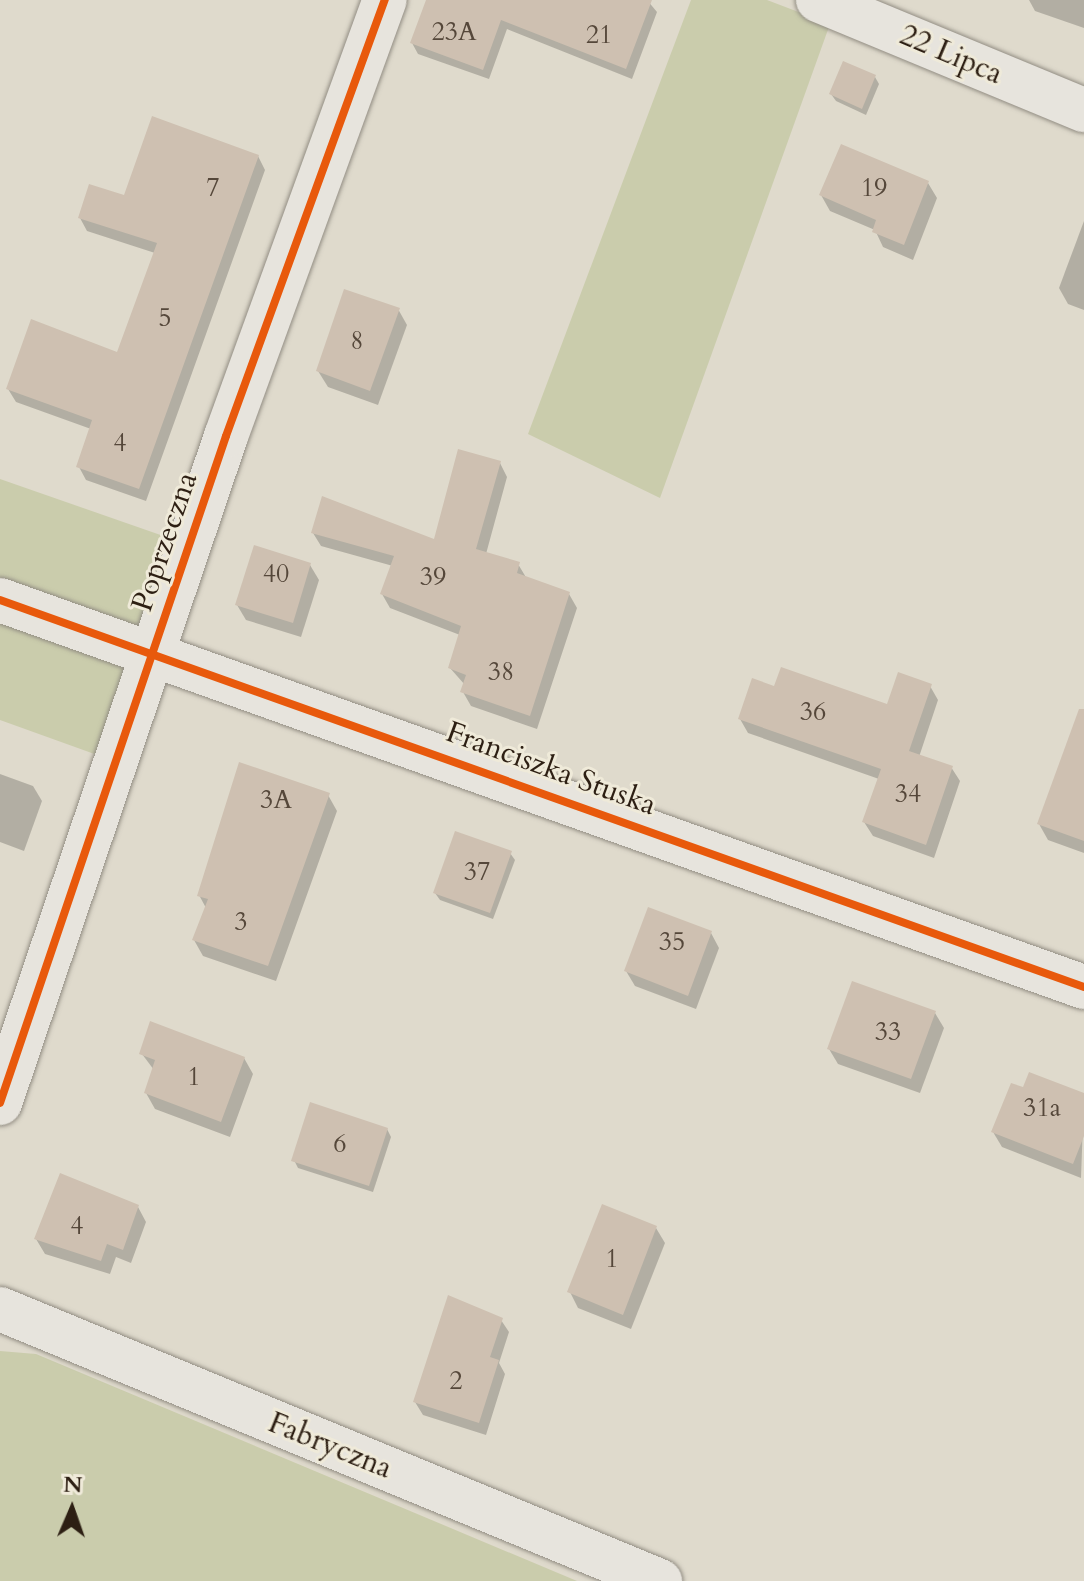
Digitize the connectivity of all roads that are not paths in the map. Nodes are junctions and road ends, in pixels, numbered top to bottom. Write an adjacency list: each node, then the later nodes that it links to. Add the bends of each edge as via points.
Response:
1 (385, 0): 5 (street, Poprzeczna)
2 (818, 0): 3 (street, 22 Lipca)
3 (1084, 110)
4 (0, 600): 5 (street, Franciszka Stuska)
5 (154, 652): 6 (street, Franciszka Stuska); 7 (street, Poprzeczna)
6 (1084, 987)
7 (0, 1103)
8 (0, 1309): 9 (street, Fabryczna)
9 (660, 1581)

